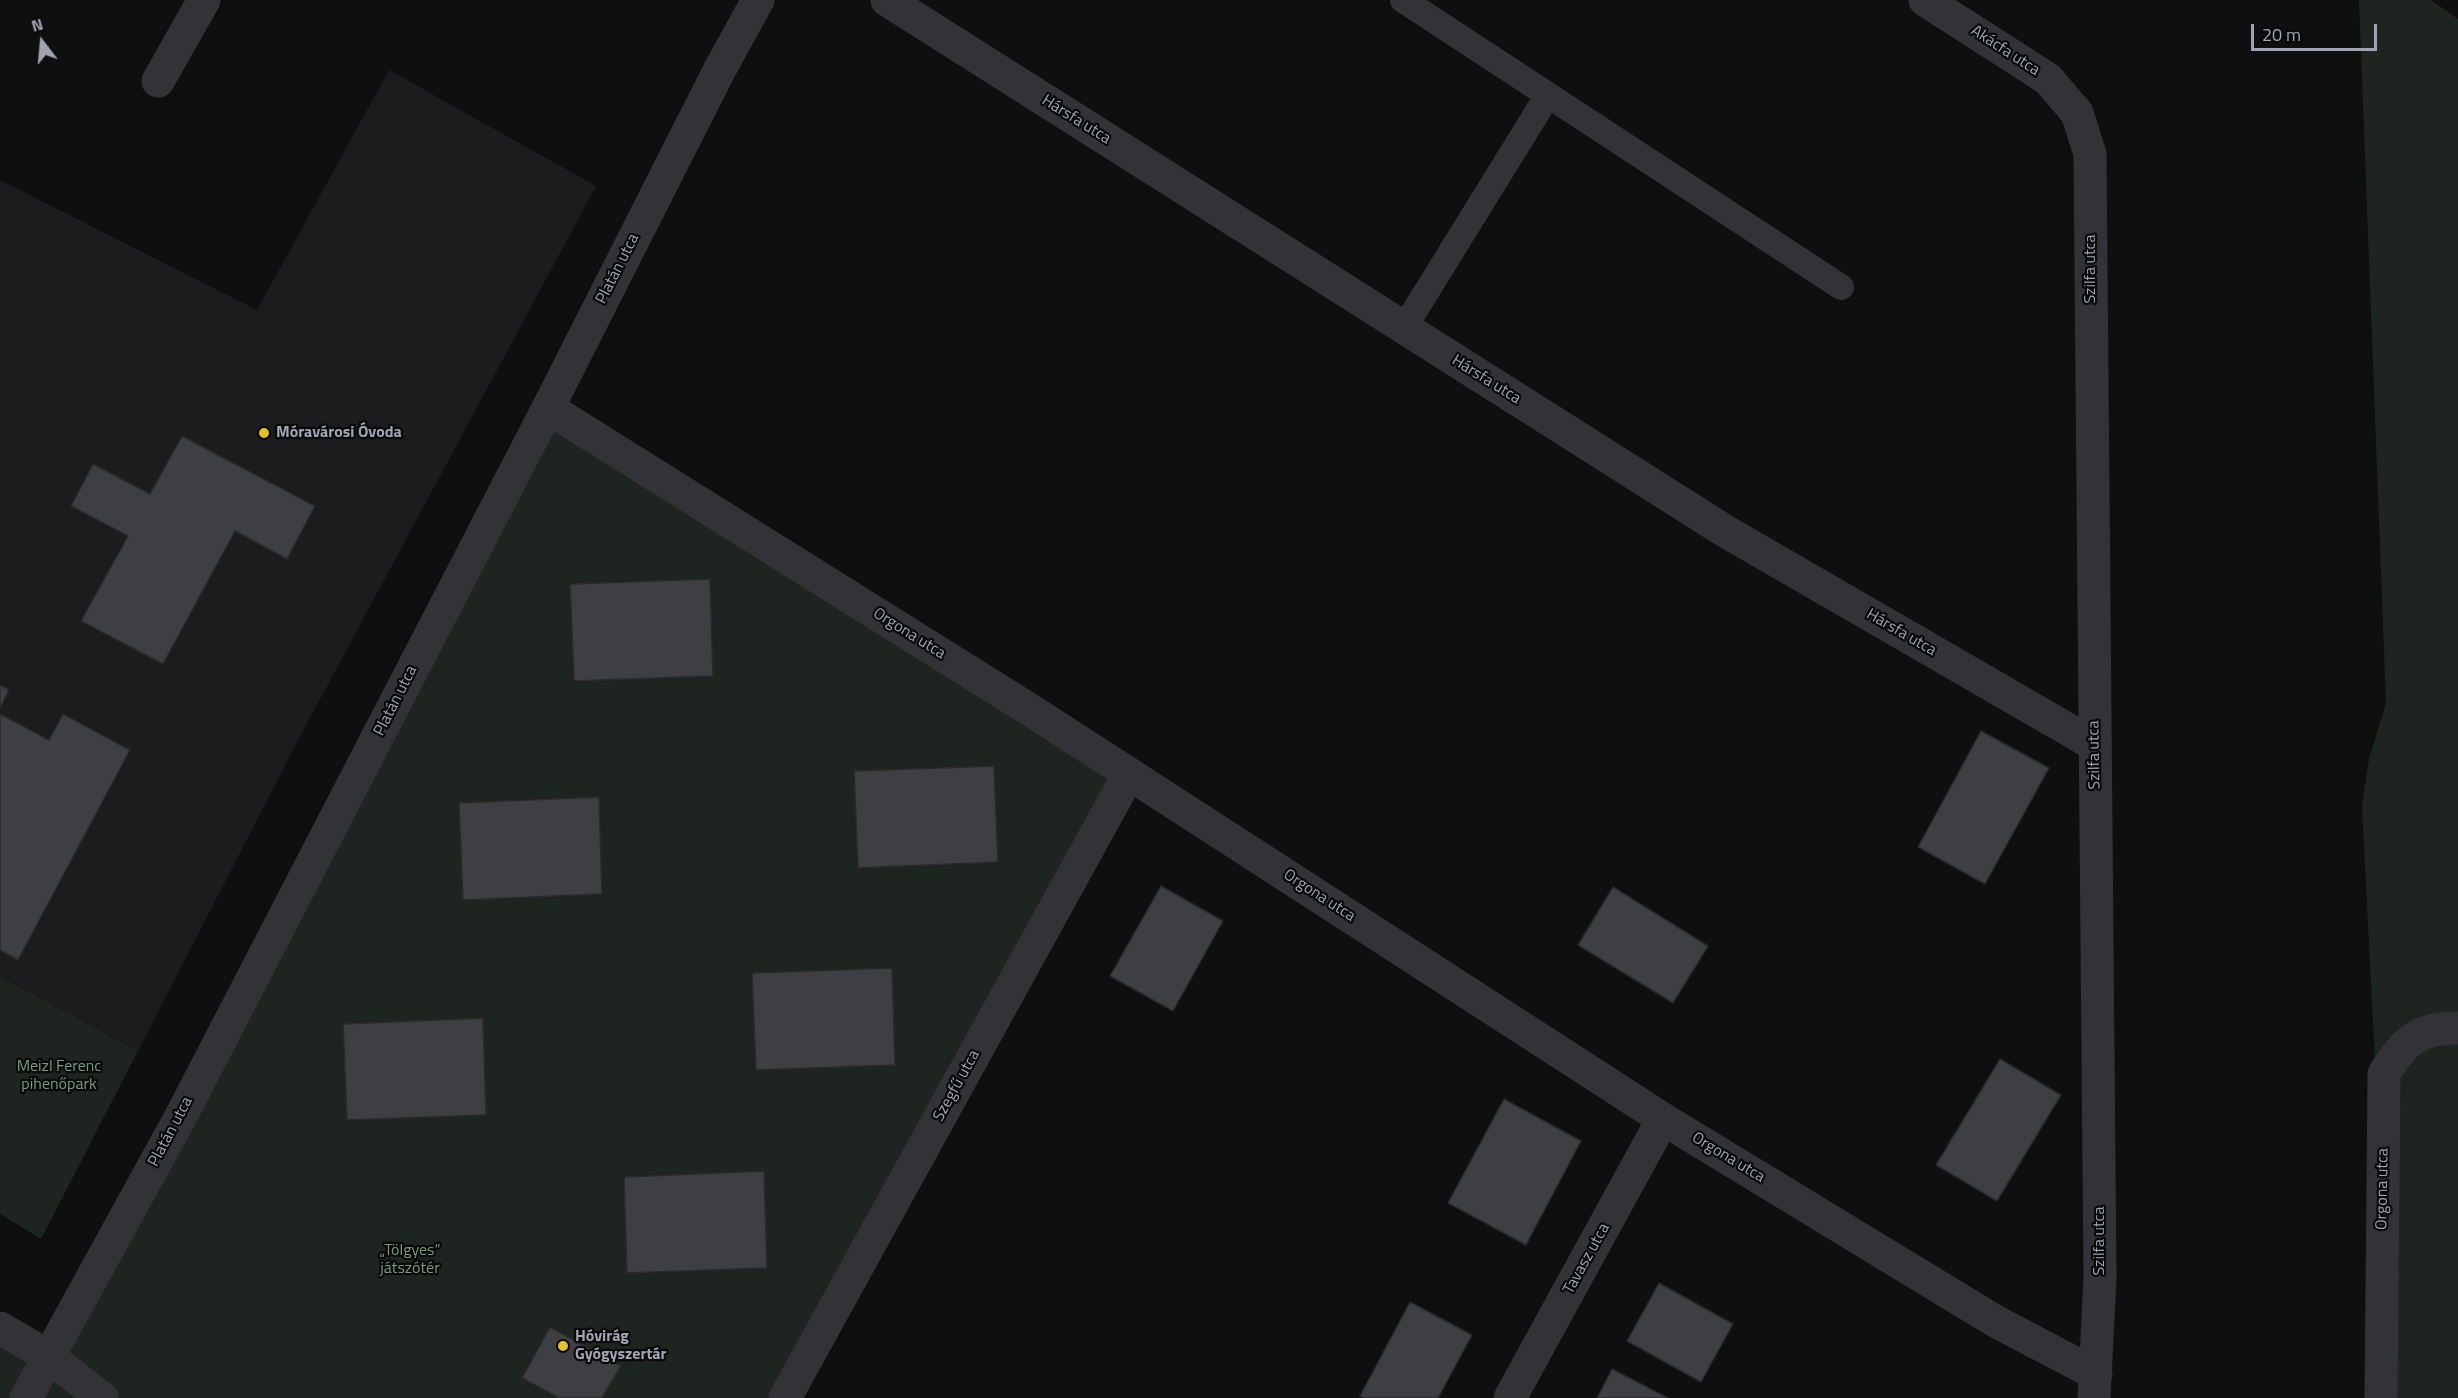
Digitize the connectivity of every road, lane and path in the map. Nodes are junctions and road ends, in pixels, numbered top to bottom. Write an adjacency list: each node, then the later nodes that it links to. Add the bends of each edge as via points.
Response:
1 (204, 0): 6 (street)
2 (758, 0): 11 (street, Platán utca)
3 (887, 0): 10 (street, Hársfa utca)
4 (1403, 0): 7 (lane)
5 (1925, 0): 8 (street, Akácfa utca, via 2048,79)
6 (158, 81)
7 (1548, 94): 9 (lane); 10 (lane)
8 (2076, 114): 12 (street, Szilfa utca, via 2090,154)
9 (1841, 287)
10 (1404, 328): 12 (street, Hársfa utca, via 1725,531)
11 (548, 408): 13 (street, Orgona utca); 17 (street, Platán utca, via 180,1118)
12 (2095, 745): 18 (street, Szilfa utca, via 2100,1266)
13 (1129, 774): 15 (street, Orgona utca); 21 (street, Szegfű utca)
14 (2458, 1028): 23 (street, Orgona utca, via 2439,1028 2417,1035 2397,1053 2384,1074)
15 (1663, 1119): 18 (street, Orgona utca); 22 (street, Tavasz utca)
16 (0, 1328): 17 (street)
17 (48, 1356): 19 (street, Platán utca); 20 (street)
18 (2095, 1386)
19 (26, 1398)
20 (102, 1398)
21 (785, 1398)
22 (1510, 1398)
23 (2381, 1398)

